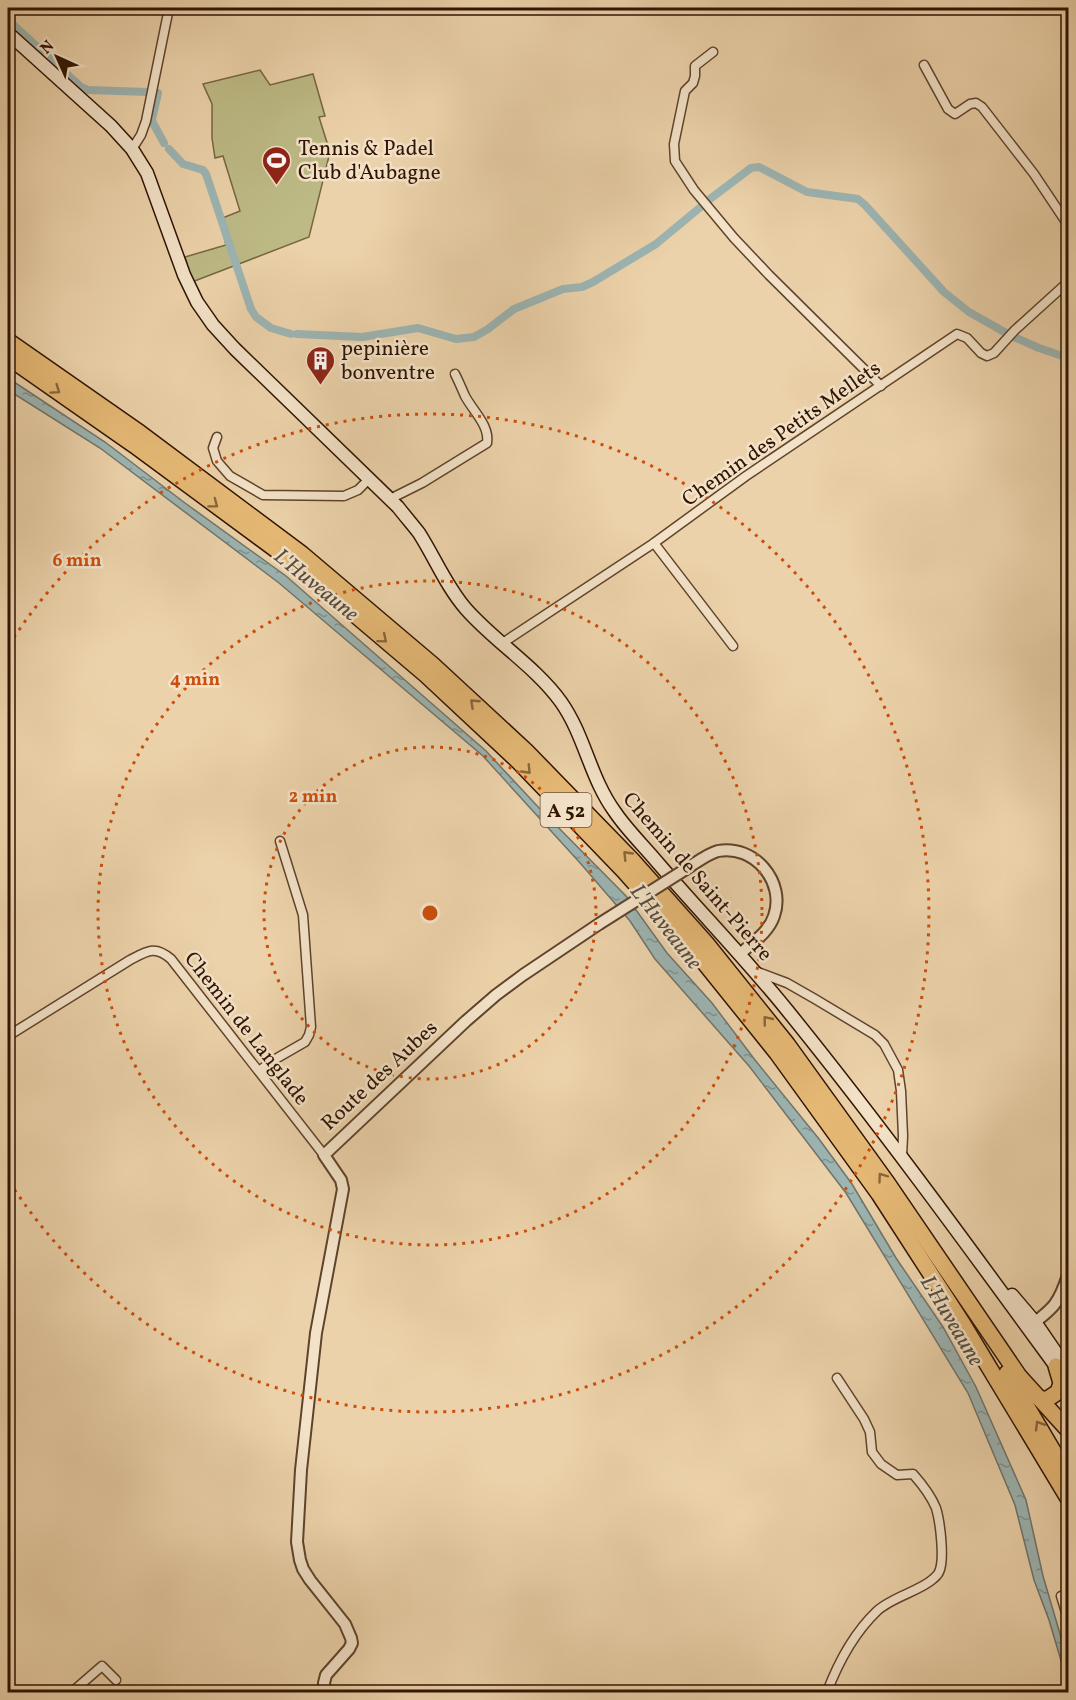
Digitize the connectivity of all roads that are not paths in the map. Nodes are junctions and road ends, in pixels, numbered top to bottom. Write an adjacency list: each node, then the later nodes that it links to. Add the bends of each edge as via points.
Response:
1 (169, 8): 5 (street, via 146,121)
2 (8, 35): 5 (main road, Chemin de Saint-Pierre)
3 (713, 52): 11 (street, via 695,66 693,83 685,91 674,144 675,161 734,238)
4 (924, 65): 6 (street, via 948,109 955,114 970,104 982,107)
5 (132, 149): 13 (main road, Chemin de Saint-Pierre, via 147,173 184,274 213,325)
6 (1068, 225)
7 (1068, 282): 11 (street, Chemin des Petits Mellets, via 994,353 981,353 967,338 957,334)
8 (8, 341): 25 (highway, A 52, one-way to 8, via 786,1044 706,943 526,751 433,665 302,555 140,433)
9 (8, 357): 30 (highway, A 52, one-way to 30, via 294,563 426,675 543,786 679,933 777,1053 879,1194)
10 (455, 374): 14 (street, via 488,435 487,443)
11 (881, 386): 15 (street, Chemin des Petits Mellets)
12 (217, 437): 13 (street, via 213,448 217,461 230,476 263,495 344,496)
13 (369, 479): 14 (main road, Chemin de Saint-Pierre)
14 (390, 500): 16 (main road, Chemin de Saint-Pierre, via 419,534 463,605)
15 (654, 543): 16 (street, Chemin des Petits Mellets); 17 (street)
16 (501, 644): 19 (main road, Chemin de Saint-Pierre, via 561,702 615,812)
17 (733, 646)
18 (280, 841): 22 (street, via 303,915 311,1026 305,1042)
19 (740, 954): 20 (main road, Chemin de Saint-Pierre); 23 (street, Route des Aubes, bridge, via 765,932 774,916 777,894 757,860 738,851 717,851 599,924 496,995)
20 (754, 971): 24 (main road, Chemin de Saint-Pierre); 24 (street, via 787,983 884,1044 900,1081)
21 (8, 1036): 22 (street, Chemin de Langlade, via 130,960 157,950 171,959)
22 (259, 1071): 23 (street, Chemin de Langlade)
23 (324, 1155): 41 (street, Route des Aubes, via 343,1189 316,1333 297,1542 303,1569 345,1624 352,1643 326,1675)
24 (902, 1158): 27 (main road, Chemin de Saint-Pierre)
25 (915, 1225): 32 (highway, via 1019,1376); 34 (highway, A 52, one-way to 25)
26 (1068, 1275): 27 (street, via 1053,1309)
27 (1031, 1325): 28 (main road, Chemin de Saint-Pierre)
28 (1062, 1369): 31 (main road, Chemin de Saint-Pierre); 32 (highway, via 1058,1392 1046,1400)
29 (837, 1378): 42 (street, via 864,1419 872,1452 881,1464 897,1475 913,1474 935,1506 941,1528 941,1553 940,1571 931,1581 878,1610 857,1635 836,1667)
30 (999, 1383): 35 (highway, A 52); 36 (highway)
31 (1068, 1383)
32 (1039, 1398): 33 (highway)
33 (1068, 1430)
34 (1068, 1476)
35 (1068, 1498)
36 (1068, 1512)
37 (1061, 1596): 38 (street)
38 (1068, 1619)
39 (116, 1680): 40 (street, via 102,1666)
40 (72, 1692)
41 (325, 1692)
42 (827, 1692)

